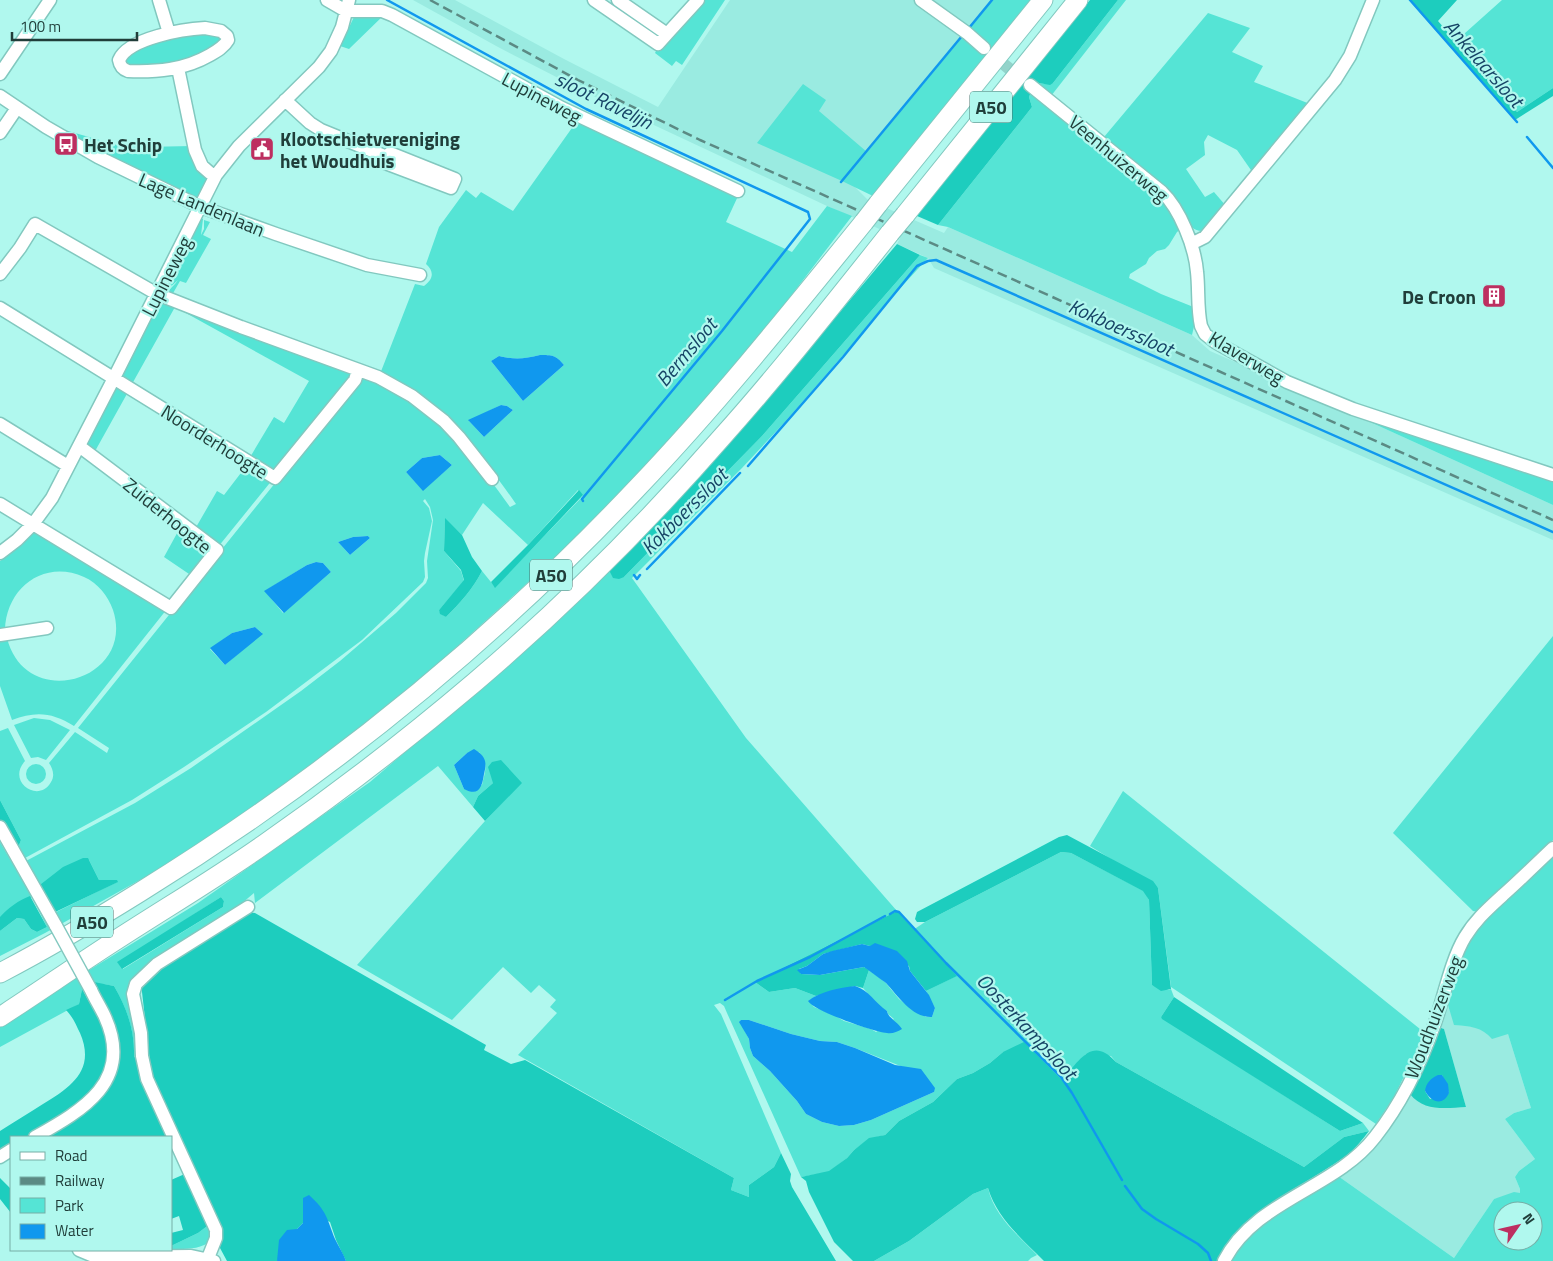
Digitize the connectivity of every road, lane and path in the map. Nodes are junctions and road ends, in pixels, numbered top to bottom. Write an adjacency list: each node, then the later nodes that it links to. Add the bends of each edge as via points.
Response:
1 (50, 0): 16 (street)
2 (159, 0): 12 (street)
3 (327, 0): 11 (street)
4 (594, 0): 13 (street, via 658,44)
5 (618, 0): 13 (street)
6 (698, 0): 13 (street)
7 (920, 0): 14 (street)
8 (1043, 0): 47 (highway, A50, bridge, via 717,401 640,486 557,569 375,728 250,821 96,920)
9 (1078, 0): 46 (highway, A50, bridge, via 798,347 712,448 576,590 432,718 341,790 211,881)
10 (1373, 0): 26 (street, via 1350,56 1335,80 1205,237)
11 (348, 6): 19 (street, Lupineweg, via 331,51); 24 (street, Lupineweg, via 392,15 562,108)
12 (169, 33): 15 (street, via 135,46 123,54 120,63 128,71); 15 (street, via 205,28 221,31 227,36 222,48)
13 (667, 34)
14 (984, 48)
15 (178, 68): 23 (street, via 198,159)
16 (0, 74)
17 (1030, 85): 26 (street, Veenhuizerweg, via 1168,197)
18 (0, 96): 20 (street, Lage Landenlaan)
19 (285, 100): 22 (street, via 321,130); 23 (street, Lupineweg, via 239,146)
20 (17, 108): 21 (street); 25 (street, Lage Landenlaan, via 98,157)
21 (0, 133)
22 (388, 158): 22 (street, via 385,163 451,188 455,178 390,152)
23 (216, 176): 25 (street, Lupineweg)
24 (738, 191)
25 (201, 207): 28 (street, Lage Landenlaan, via 367,264); 29 (street, Lupineweg)
26 (1191, 244): 36 (street, Klaverweg, via 1196,260 1201,326 1215,342 1288,382 1353,409)
27 (0, 274): 29 (street, via 35,224)
28 (420, 275)
29 (157, 294): 31 (street); 32 (street, Lupineweg)
30 (0, 308): 32 (street)
31 (358, 370): 32 (street, Noorderhoogte, via 355,380 275,478); 37 (street, via 378,377 432,411 459,437)
32 (114, 378): 34 (street, Lupineweg)
33 (0, 424): 35 (street)
34 (79, 446): 35 (street, Lupineweg); 39 (street, Zuiderhoogte, via 217,550 170,608)
35 (68, 466): 39 (street, Lupineweg, via 52,498)
36 (1553, 475)
37 (492, 479)
38 (0, 504): 39 (street)
39 (33, 524): 40 (street, Lupineweg)
40 (0, 553)
41 (47, 628): 42 (street)
42 (0, 635)
43 (0, 827): 50 (street, bridge, via 106,1018 114,1053 104,1086 92,1100)
44 (1553, 848): 53 (street, Woudhuizerweg, via 1476,920 1464,938 1422,1056 1401,1098 1376,1136 1346,1165 1259,1221 1238,1240)
45 (248, 907): 52 (street, via 157,964 136,984 133,994 147,1079 216,1230)
46 (110, 944): 48 (highway, A50); 49 (highway, A50)
47 (0, 973)
48 (0, 1005)
49 (0, 1017)
50 (37, 1136)
51 (81, 1251): 52 (street, via 102,1257 174,1256)
52 (212, 1260)
53 (1224, 1261)

